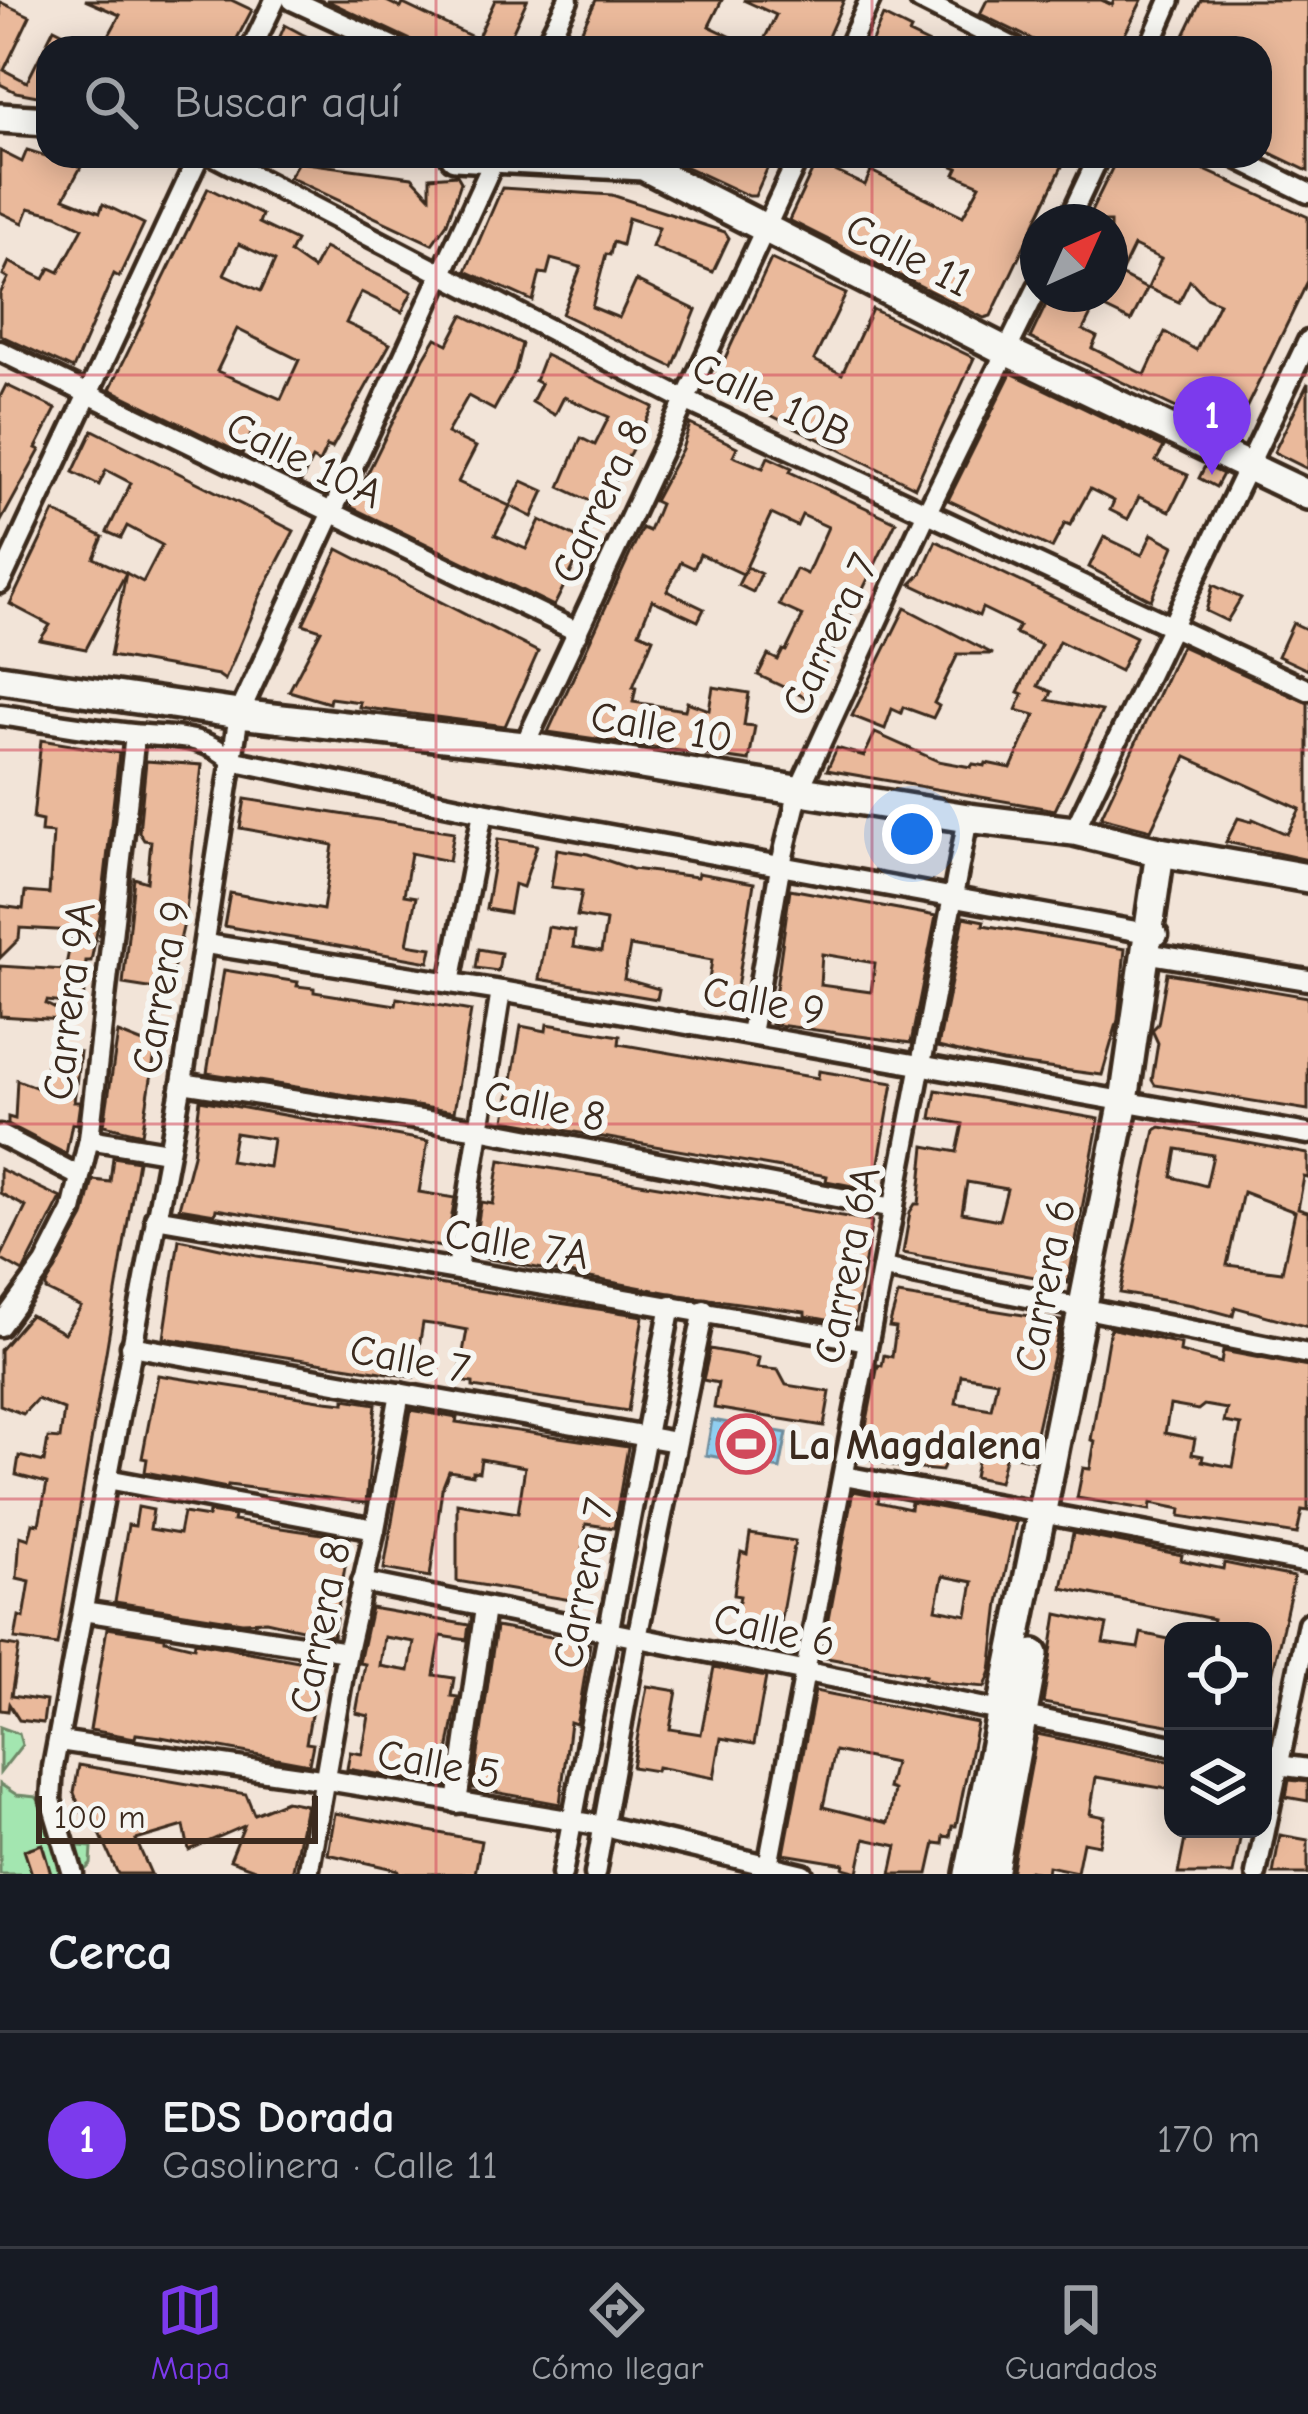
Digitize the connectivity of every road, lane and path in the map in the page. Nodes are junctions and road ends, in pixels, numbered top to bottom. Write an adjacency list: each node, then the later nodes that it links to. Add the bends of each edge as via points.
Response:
1 (275, 0): 7 (street)
2 (292, 0): 8 (street)
3 (568, 0): 9 (street)
4 (870, 0): 10 (street)
5 (920, 0): 11 (street)
6 (1170, 0): 12 (street)
7 (258, 36)
8 (370, 36)
9 (550, 36)
10 (854, 36)
11 (991, 36)
12 (1154, 36)
13 (0, 118): 14 (main road)
14 (36, 120)
15 (193, 168): 30 (street)
16 (238, 168): 25 (street, Calle 10B)
17 (491, 168): 25 (street, Carrera 9)
18 (647, 168): 24 (main road, Calle 11)
19 (794, 168): 24 (street, Carrera 8)
20 (1093, 168): 23 (street)
21 (1257, 168): 22 (street)
22 (1308, 193)
23 (1076, 204)
24 (766, 228): 29 (main road, Calle 11); 31 (street, Carrera 8)
25 (443, 274): 31 (street, Calle 10B); 35 (street, Carrera 9)
26 (1026, 312): 29 (street, Carrera 7)
27 (1308, 341): 32 (street)
28 (0, 351): 30 (street, Calle 10A)
29 (1008, 352): 32 (main road, Calle 11); 34 (street, Carrera 7)
30 (87, 393): 35 (street, Calle 10A); 36 (street)
31 (685, 400): 34 (street, Calle 10B); 38 (street, Carrera 8)
32 (1247, 466): 33 (main road, Calle 11); 37 (street)
33 (1308, 495)
34 (928, 510): 37 (street, Calle 10B); 46 (street, Carrera 7)
35 (331, 512): 38 (street, Calle 10A); 41 (street, Carrera 9)
36 (0, 583)
37 (1169, 628): 40 (street, Calle 10B); 49 (street)
38 (578, 632): 44 (street, Carrera 8)
39 (0, 679): 41 (main road, Calle 10)
40 (1308, 690)
41 (239, 714): 44 (main road, Calle 10); 45 (street, Carrera 9)
42 (0, 715): 43 (street)
43 (135, 735): 45 (street, via 204,742); 66 (street, Carrera 9A)
44 (524, 746): 46 (main road, Calle 10)
45 (231, 760): 47 (street); 54 (street, Carrera 9)
46 (799, 790): 48 (main road, Calle 10); 51 (street, Carrera 7)
47 (483, 812): 51 (street); 57 (street)
48 (968, 818): 49 (main road, Calle 10); 53 (street, Carrera 6A)
49 (1074, 831): 50 (main road, Calle 10)
50 (1168, 854): 52 (main road, Calle 10); 55 (main road, Carrera 6)
51 (780, 868): 53 (street); 59 (street, Carrera 7)
52 (1308, 878)
53 (952, 901): 55 (street); 60 (street, Carrera 6A)
54 (206, 944): 57 (street, Calle 9); 61 (street, Carrera 9)
55 (1153, 944): 56 (street); 62 (main road, Carrera 6)
56 (1308, 980)
57 (450, 983): 58 (street, Calle 9)
58 (501, 991): 59 (street, Calle 9); 63 (street)
59 (751, 1034): 60 (street, Calle 9)
60 (922, 1064): 62 (street, Calle 9); 69 (street, Carrera 6A)
61 (182, 1083): 63 (street, Calle 8); 67 (street, Carrera 9)
62 (1132, 1102): 64 (street, Calle 9); 75 (main road, Carrera 6)
63 (479, 1129): 69 (street, Calle 8); 72 (street)
64 (1308, 1134)
65 (0, 1135): 68 (street)
66 (89, 1139): 67 (street); 68 (street, Carrera 9A)
67 (167, 1151): 70 (street, Carrera 9)
68 (79, 1176): 76 (street, Carrera 9A, via 72,1211 45,1264)
69 (894, 1208): 71 (street, Carrera 6A)
70 (155, 1218): 72 (street, Calle 7A); 78 (street, Carrera 9)
71 (884, 1268): 75 (street); 77 (street, Carrera 6A)
72 (457, 1269): 73 (street, Calle 7A)
73 (671, 1305): 74 (street, Calle 7A); 81 (street, Carrera 7)
74 (704, 1310): 77 (street, Calle 7A); 82 (street, Carrera 7)
75 (1091, 1310): 79 (street); 85 (main road, Carrera 6)
76 (0, 1326)
77 (868, 1340): 83 (street, Carrera 6A)
78 (131, 1346): 80 (street, Calle 7); 84 (street, Carrera 9)
79 (1308, 1354)
80 (400, 1393): 81 (street, Calle 7); 86 (street, Carrera 8)
81 (647, 1437): 82 (street, Calle 7); 92 (street, Carrera 7)
82 (676, 1442): 93 (street, Carrera 7)
83 (844, 1476): 85 (street); 95 (street, Carrera 6A)
84 (107, 1479): 86 (street); 90 (street, Carrera 9)
85 (1050, 1515): 87 (street); 96 (main road, Carrera 6)
86 (375, 1529): 88 (street, Carrera 8)
87 (1308, 1563)
88 (362, 1582): 89 (street, Calle 6); 94 (street, Carrera 8)
89 (485, 1608): 92 (street, Calle 6); 102 (street)
90 (83, 1611): 94 (street); 97 (street, Carrera 9)
91 (1308, 1623): 99 (street)
92 (610, 1633): 93 (street, Calle 6); 103 (street, Carrera 7)
93 (637, 1638): 95 (street, Calle 6); 104 (street, Carrera 7)
94 (347, 1652): 101 (street, Carrera 8)
95 (806, 1672): 96 (street, Calle 6); 106 (street, Carrera 6A)
96 (1014, 1717): 98 (street, Calle 6); 112 (main road, Carrera 6); 113 (main road, Carrera 6)
97 (59, 1741): 101 (street, Calle 5); 107 (street, Carrera 9, via 51,1800)
98 (1164, 1744)
99 (1272, 1765): 100 (street)
100 (1308, 1769)
101 (327, 1780): 102 (street, Calle 5); 108 (street, Carrera 8)
102 (457, 1803): 103 (street, Calle 5)
103 (571, 1821): 104 (street, Calle 5); 109 (street, Carrera 7)
104 (604, 1826): 106 (street, Calle 5); 110 (street, Carrera 7)
105 (1261, 1838): 114 (street)
106 (768, 1867): 111 (street, Calle 5)
107 (74, 1874)
108 (308, 1874)
109 (562, 1874)
110 (595, 1874)
111 (803, 1874)
112 (969, 1874)
113 (993, 1874)
114 (1256, 1874)

